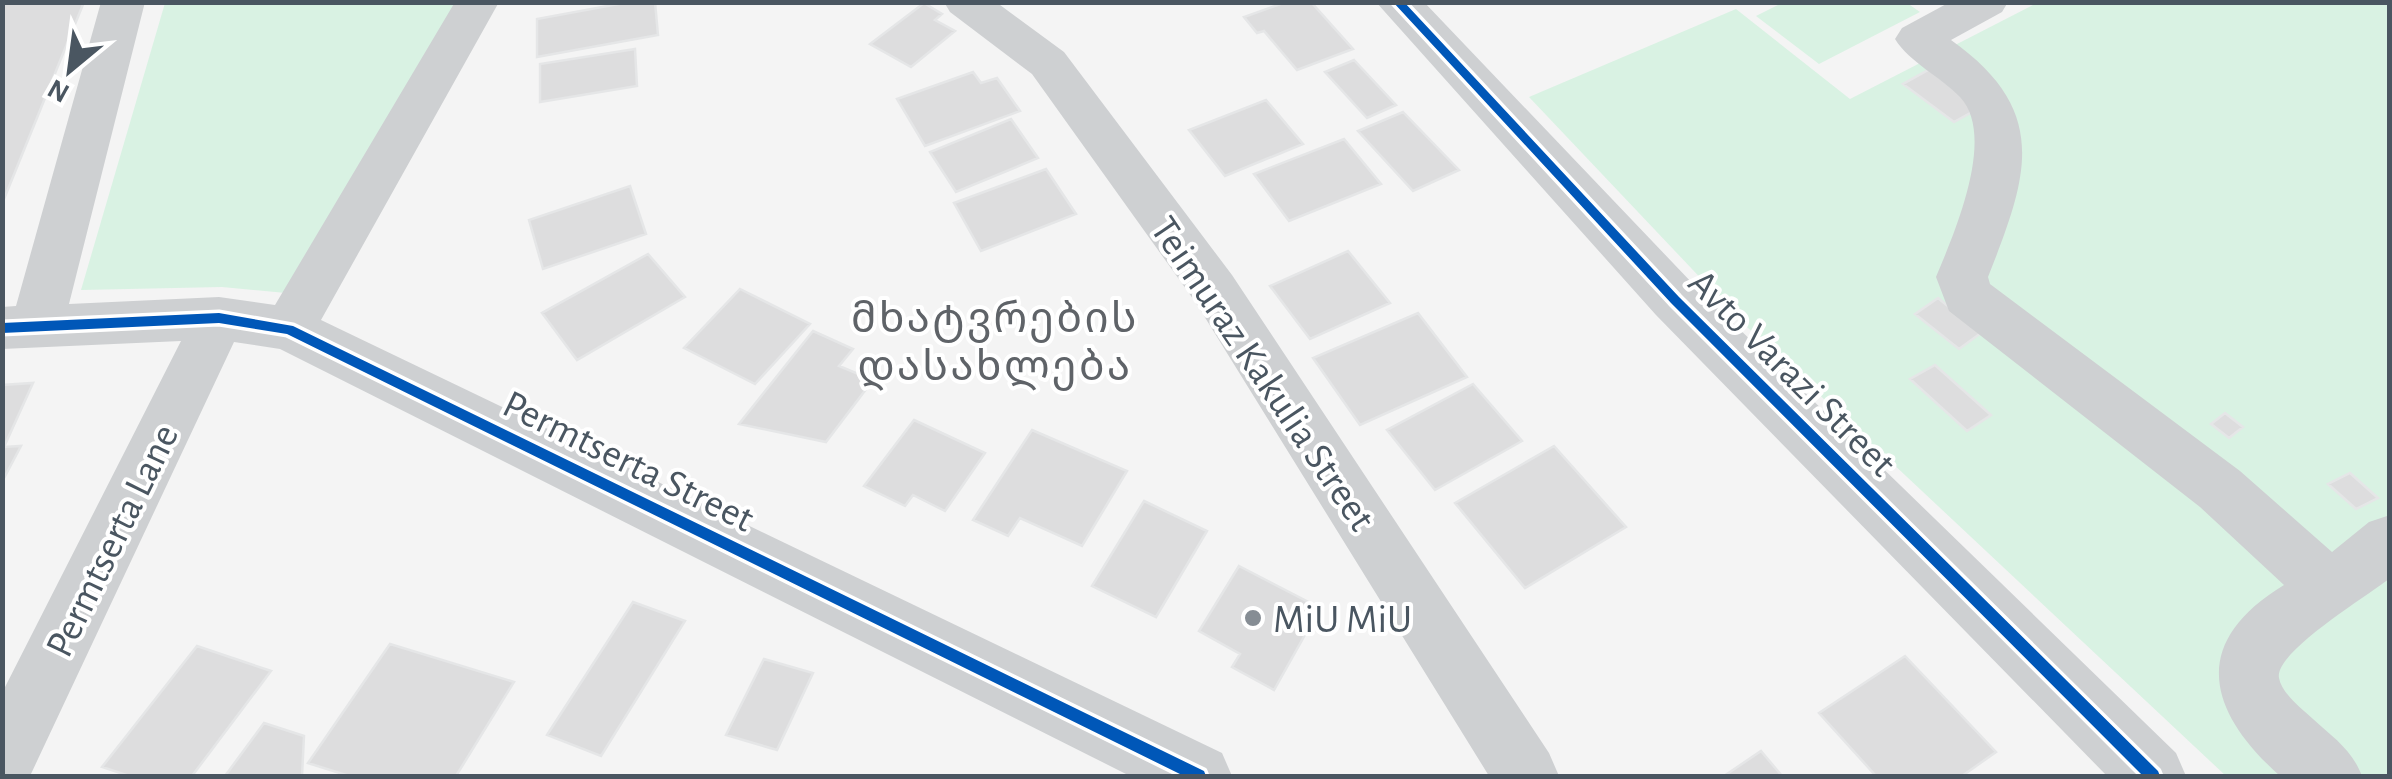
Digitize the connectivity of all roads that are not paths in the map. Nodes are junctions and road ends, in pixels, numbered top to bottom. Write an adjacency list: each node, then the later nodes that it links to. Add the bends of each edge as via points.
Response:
1 (124, 2): 7 (street)
2 (477, 2): 8 (street)
3 (966, 2): 13 (street, Teimuraz Kakulia Street, via 1048,63 1214,289)
4 (1398, 2): 14 (street, Avto Varazi Street, via 1675,300)
5 (1958, 14): 10 (street, via 1975,83 1996,119 1990,198 1962,277 1968,296 2220,489)
6 (219, 318): 7 (street, Permtserta Street); 8 (street, Permtserta Street); 11 (street, Permtserta Lane)
7 (20, 327)
8 (289, 328): 12 (street, Permtserta Street)
9 (2390, 541): 10 (street)
10 (2332, 588): 15 (street, via 2263,636 2246,672 2248,692)
11 (2, 764)
12 (1199, 776)
13 (1526, 776)
14 (2153, 776)
15 (2329, 776)

